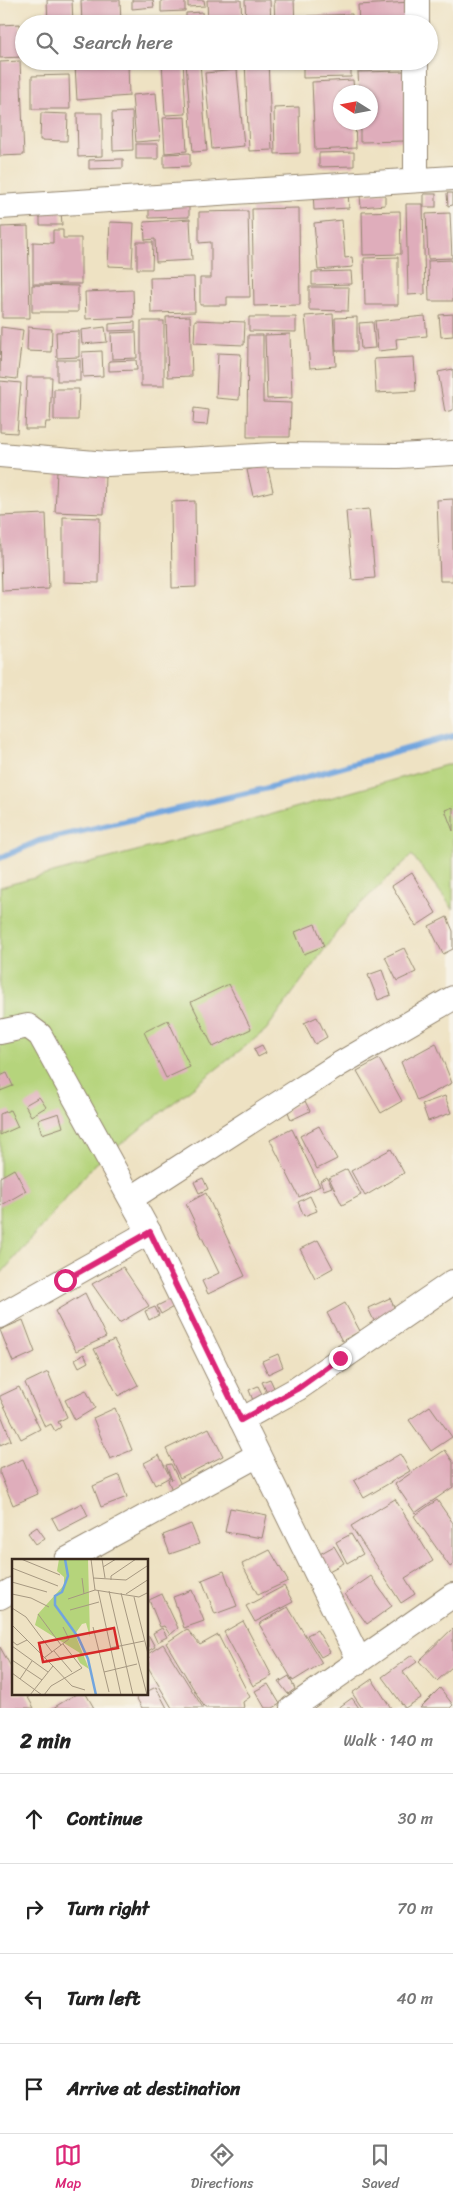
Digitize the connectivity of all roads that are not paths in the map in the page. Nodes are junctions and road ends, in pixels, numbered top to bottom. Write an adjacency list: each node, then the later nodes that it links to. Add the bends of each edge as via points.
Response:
1 (417, 0): 2 (street)
2 (416, 15)
3 (416, 70): 5 (street)
4 (453, 178): 5 (street)
5 (416, 180): 6 (street)
6 (0, 207)
7 (453, 453): 8 (street, via 274,455 106,464)
8 (0, 455)
9 (453, 998): 11 (street, via 338,1065)
10 (0, 1032): 11 (street, via 28,1026 40,1035)
11 (132, 1198): 12 (street)
12 (150, 1232): 14 (street); 15 (street)
13 (453, 1282): 15 (street, via 297,1389)
14 (0, 1316)
15 (241, 1420): 16 (street)
16 (258, 1455): 17 (street); 21 (street)
17 (68, 1559)
18 (12, 1590): 20 (street)
19 (453, 1594): 21 (street)
20 (0, 1596)
21 (359, 1660): 22 (street)
22 (292, 1708)

